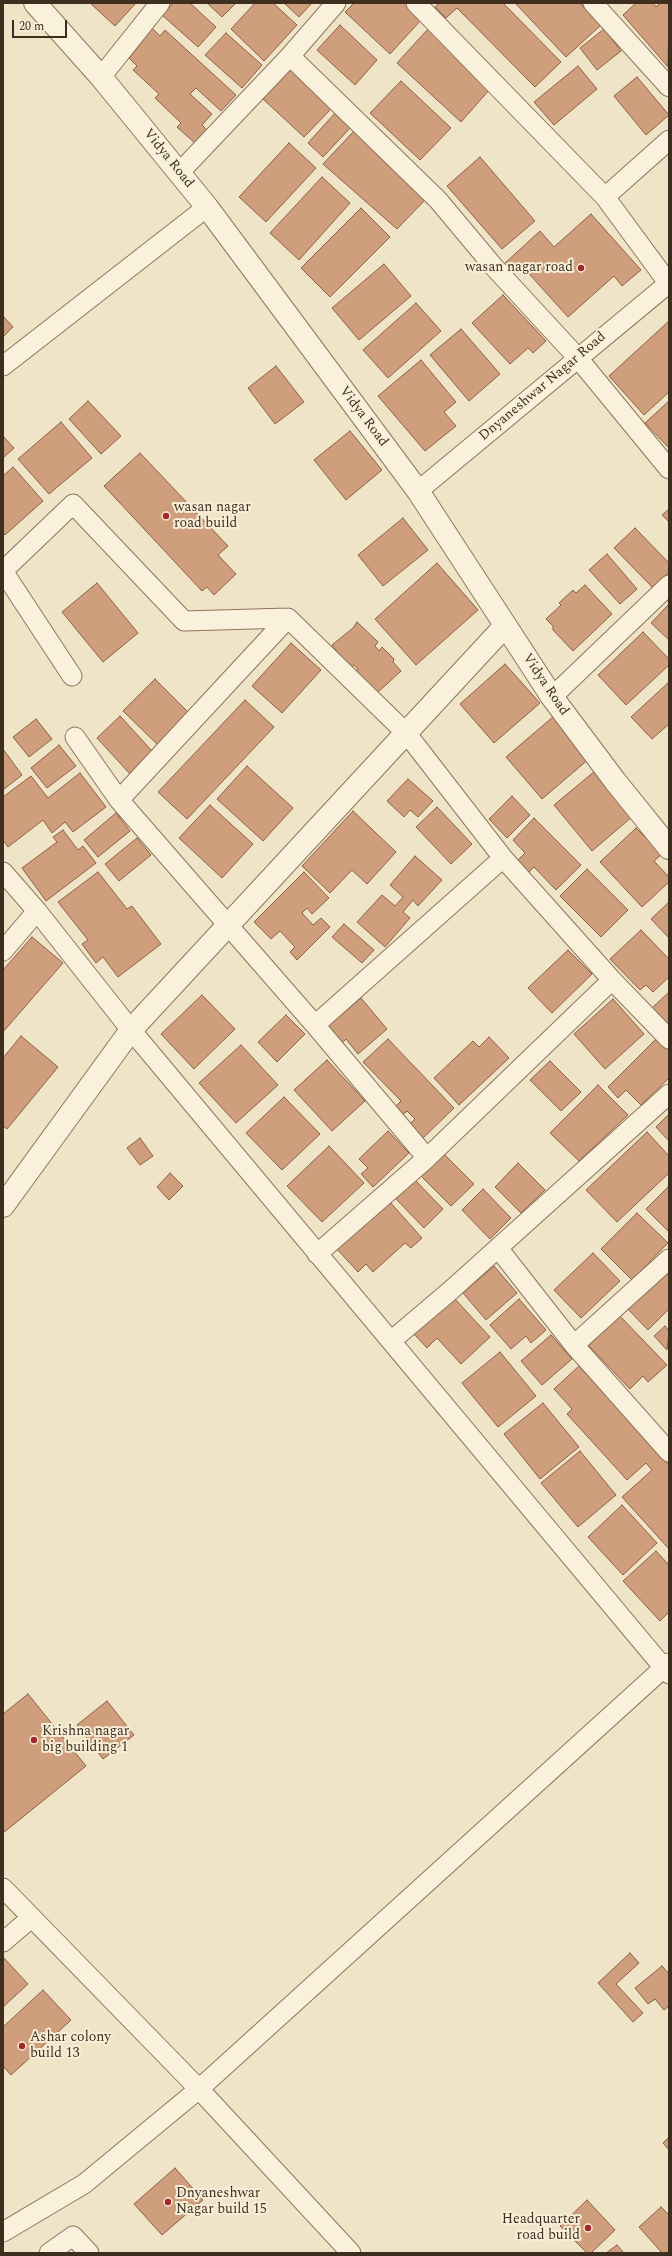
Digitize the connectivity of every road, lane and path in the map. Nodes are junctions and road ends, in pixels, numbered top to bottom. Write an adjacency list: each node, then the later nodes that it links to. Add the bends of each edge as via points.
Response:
1 (35, 3): 7 (street, Vidya Road)
2 (160, 3): 7 (street)
3 (336, 3): 6 (street)
4 (416, 3): 11 (street)
5 (593, 3): 8 (street)
6 (290, 56): 10 (street); 14 (street, via 438,200 494,267)
7 (101, 77): 10 (street, Vidya Road)
8 (669, 88)
9 (669, 140): 11 (street)
10 (179, 173): 12 (street, Vidya Road)
11 (605, 197): 13 (street)
12 (207, 207): 15 (street); 17 (street, Vidya Road)
13 (669, 284): 14 (street, Dnyaneshwar Nagar Road)
14 (578, 357): 16 (street); 17 (street, Dnyaneshwar Nagar Road)
15 (3, 366)
16 (669, 469)
17 (418, 491): 21 (street, Vidya Road)
18 (3, 571): 20 (street, via 73,504 184,621); 22 (street)
19 (669, 585): 23 (street)
20 (288, 618): 24 (street); 26 (street)
21 (505, 626): 23 (street, Vidya Road); 24 (street)
22 (72, 676)
23 (552, 697): 27 (street, Vidya Road, via 615,782)
24 (407, 734): 28 (street); 31 (street)
25 (75, 737): 26 (street)
26 (118, 800): 31 (street)
27 (669, 848)
28 (503, 858): 33 (street); 34 (street)
29 (3, 872): 30 (street)
30 (36, 911): 32 (street); 35 (street)
31 (229, 925): 34 (street); 35 (street)
32 (3, 951)
33 (612, 980): 36 (street); 38 (street)
34 (315, 1025): 38 (street)
35 (131, 1030): 39 (street); 41 (street)
36 (669, 1039)
37 (669, 1094): 40 (street)
38 (427, 1158): 41 (street)
39 (3, 1206)
40 (498, 1248): 43 (street); 44 (street)
41 (317, 1254): 43 (street)
42 (669, 1259): 44 (street)
43 (391, 1341): 46 (street)
44 (574, 1344): 45 (street)
45 (669, 1452)
46 (667, 1668): 50 (street)
47 (3, 1888): 48 (street)
48 (31, 1918): 49 (street); 50 (street)
49 (3, 1942)
50 (198, 2089): 51 (street, via 84,2184); 54 (street)
51 (3, 2232)
52 (49, 2253): 53 (street, via 73,2236)
53 (89, 2253)
54 (351, 2253)

